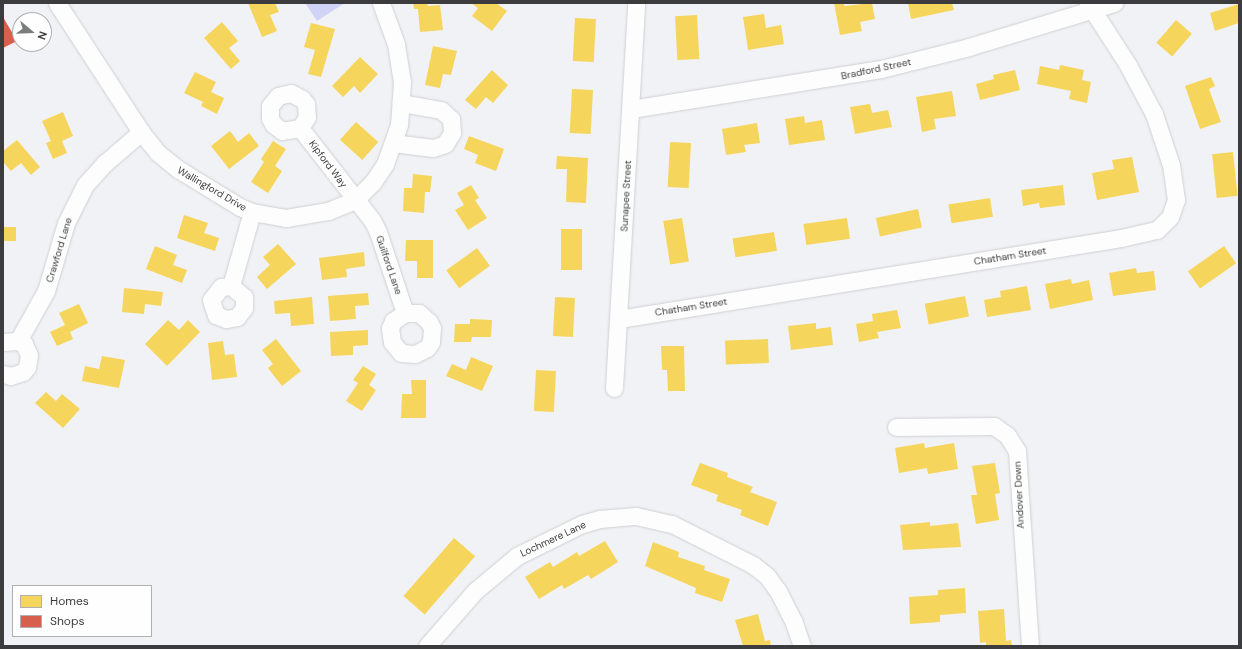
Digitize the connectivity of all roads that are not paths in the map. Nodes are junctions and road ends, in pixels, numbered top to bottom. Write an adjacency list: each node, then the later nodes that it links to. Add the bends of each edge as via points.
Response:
1 (57, 3): 9 (street, Wallingford Drive)
2 (381, 3): 6 (street, Wallingford Drive, via 400,60)
3 (636, 3): 7 (street, Sunapee Street)
4 (1114, 3): 5 (street, Bradford Street)
5 (1090, 6): 7 (street, Bradford Street, via 969,47 882,69); 15 (street, Chatham Street, via 1128,65 1154,114 1171,165 1176,200 1170,217 1157,230 1121,238)
6 (401, 103): 10 (street, Wallingford Drive); 10 (street, via 441,110 451,119 452,133 445,144 433,148)
7 (631, 109): 15 (street, Sunapee Street)
8 (300, 128): 11 (street, Kipford Way)
9 (141, 132): 12 (street, Wallingford Drive, via 158,152 178,169); 16 (street, Crawford Lane, via 105,163 85,185 66,222 46,292)
10 (393, 143): 11 (street, Wallingford Drive, via 377,176)
11 (355, 200): 12 (street, Wallingford Drive, via 328,211 286,218); 14 (street, Guilford Lane, via 378,232)
12 (252, 212): 13 (street)
13 (231, 286)
14 (405, 313)
15 (619, 319): 18 (street, Sunapee Street)
16 (11, 341): 17 (street, Crawford Lane, via 27,349 29,361 27,367 17,375)
17 (3, 374)
18 (614, 388)
19 (896, 427): 22 (street, Andover Down, via 994,426 1007,435 1017,451)
20 (427, 646): 21 (street, Lochmere Lane, via 475,591 517,556 582,524 600,519 636,516 672,524 753,565 767,576 778,591)
21 (802, 646)
22 (1030, 646)

